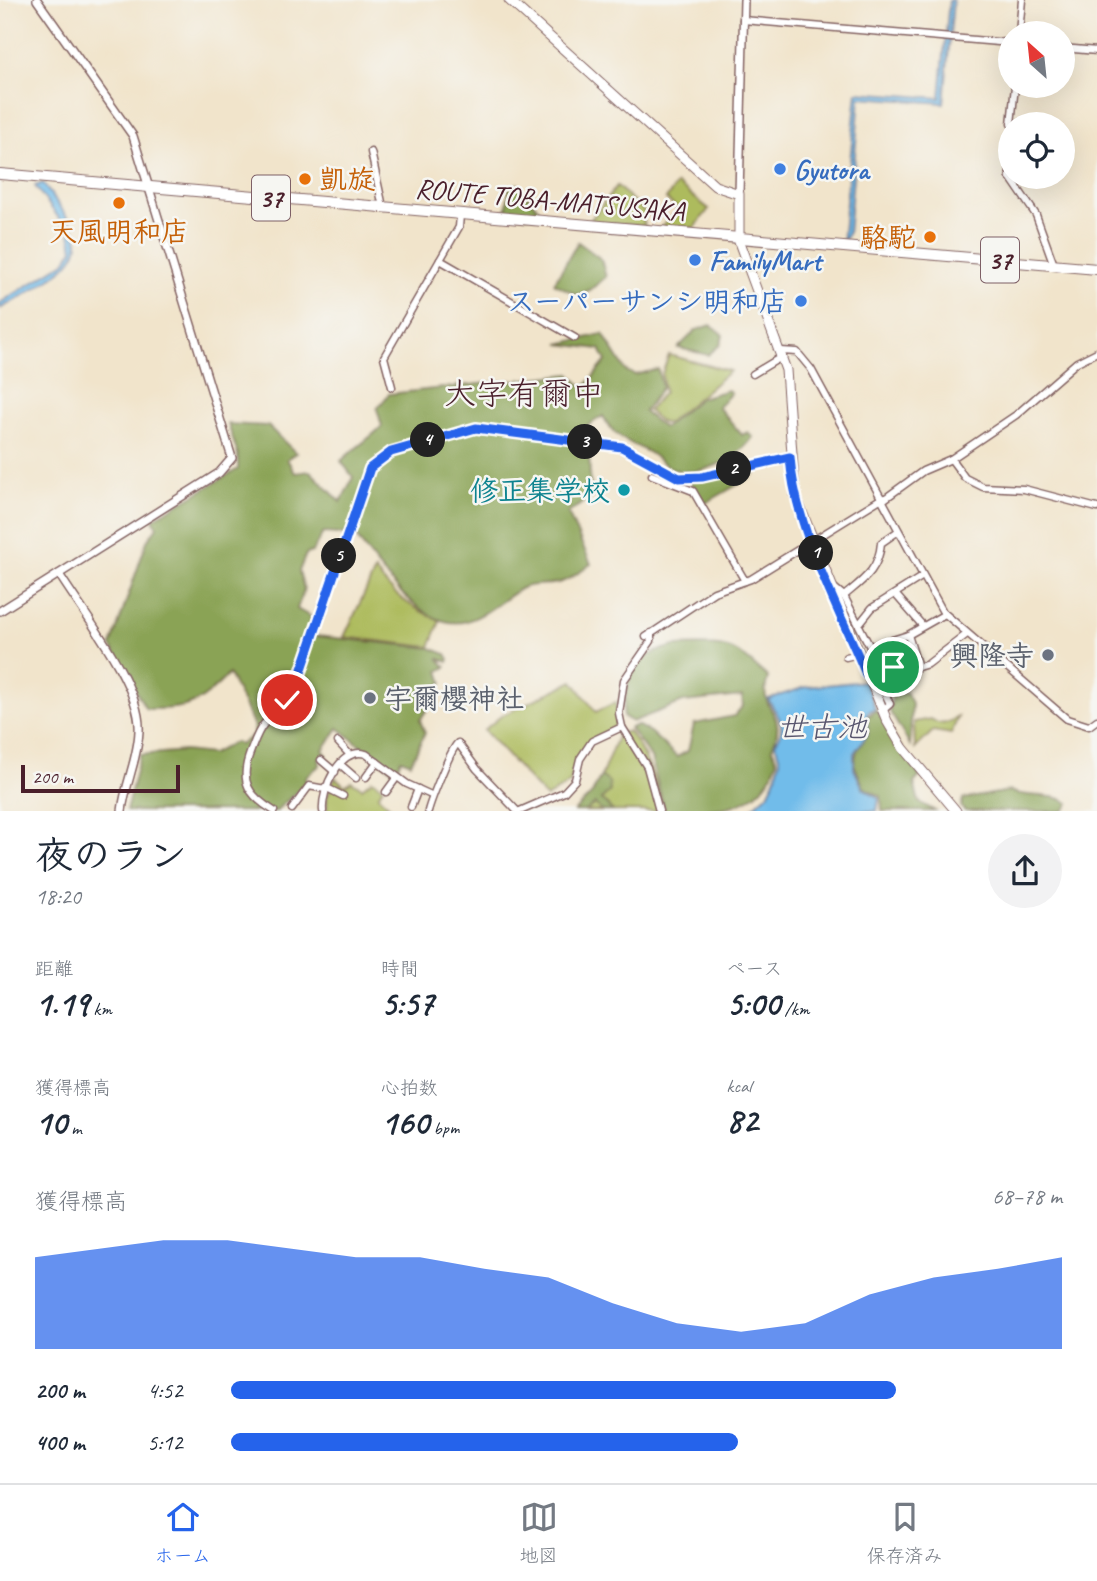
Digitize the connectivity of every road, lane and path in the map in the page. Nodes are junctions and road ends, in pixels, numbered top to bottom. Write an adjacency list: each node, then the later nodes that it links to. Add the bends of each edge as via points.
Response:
1 (37, 0): 13 (street, via 130,132)
2 (509, 0): 5 (main road)
3 (744, 0): 6 (street)
4 (1022, 0): 7 (street)
5 (520, 4): 15 (main road, via 715,186)
6 (743, 20): 8 (street); 15 (street)
7 (1020, 21)
8 (998, 42)
9 (1075, 49): 10 (street)
10 (1097, 51)
11 (371, 152): 16 (street)
12 (0, 174): 13 (main road, ROUTE TOBA-MATSUSAKA / 37)
13 (149, 188): 16 (main road, ROUTE TOBA-MATSUSAKA / 37); 34 (street, via 232,458 219,473)
14 (1018, 189): 20 (street, via 1036,215)
15 (739, 194): 18 (main road)
16 (383, 207): 17 (main road, ROUTE TOBA-MATSUSAKA / 37)
17 (460, 215): 18 (main road, ROUTE TOBA-MATSUSAKA / 37); 19 (street, via 459,227)
18 (738, 237): 20 (main road, ROUTE TOBA-MATSUSAKA / 37); 24 (main road)
19 (440, 260): 22 (street); 26 (street, via 384,357)
20 (1054, 265): 21 (main road, ROUTE TOBA-MATSUSAKA / 37)
21 (1097, 269)
22 (575, 338)
23 (1097, 352): 28 (street, via 1077,362 1016,415)
24 (782, 354): 25 (street); 27 (main road, via 789,388); 30 (street, via 797,352 809,366)
25 (753, 374)
26 (392, 387)
27 (790, 457): 33 (main road, via 795,495); 73 (street, via 679,478 622,447 476,428 382,456 368,474 292,695 262,727 246,764 246,785)
28 (951, 459): 30 (street, via 934,464); 31 (street, via 965,478 983,487 1024,489)
29 (652, 475): 36 (street, via 693,491)
30 (883, 499): 32 (street); 33 (street)
31 (1097, 508)
32 (897, 531): 35 (street); 39 (street, via 883,540 875,569)
33 (812, 542): 36 (street); 37 (main road)
34 (59, 574): 40 (street); 72 (street, via 136,702 139,733)
35 (923, 576): 38 (street); 41 (street)
36 (745, 581): 55 (street, via 714,592 649,635 651,640 624,680 619,706)
37 (830, 586): 39 (street); 52 (main road)
38 (896, 595): 42 (street, via 872,608); 43 (street)
39 (844, 596): 42 (street)
40 (0, 611)
41 (945, 614): 43 (street); 44 (street)
42 (860, 623): 46 (street)
43 (922, 625): 45 (street)
44 (967, 634): 50 (street); 54 (street, via 1067,719 1089,726)
45 (908, 635): 46 (street); 50 (street)
46 (870, 647): 47 (street)
47 (863, 651)
48 (854, 655): 49 (street)
49 (846, 657)
50 (918, 667): 51 (street)
51 (887, 669): 52 (street); 53 (street, via 882,689 890,704)
52 (866, 674): 53 (main road)
53 (882, 711): 78 (main road, via 903,748)
54 (1097, 720)
55 (622, 727): 76 (street, via 592,741 580,759 575,780 564,792); 77 (street, via 647,767)
56 (338, 742): 57 (street)
57 (350, 755): 59 (street, via 363,753); 60 (street)
58 (321, 760): 61 (street)
59 (377, 762): 62 (street); 63 (street)
60 (341, 765): 61 (street); 64 (street)
61 (335, 772): 65 (street)
62 (366, 777)
63 (397, 777): 66 (street); 67 (street)
64 (356, 778)
65 (325, 788): 69 (street); 71 (street, via 309,786); 74 (street)
66 (418, 789): 68 (street); 70 (street)
67 (386, 792)
68 (431, 795): 75 (street); 76 (street, via 458,743)
69 (343, 796)
70 (411, 807)
71 (292, 809)
72 (122, 811)
73 (274, 811)
74 (323, 811)
75 (428, 811)
76 (519, 811)
77 (659, 811)
78 (956, 811)

